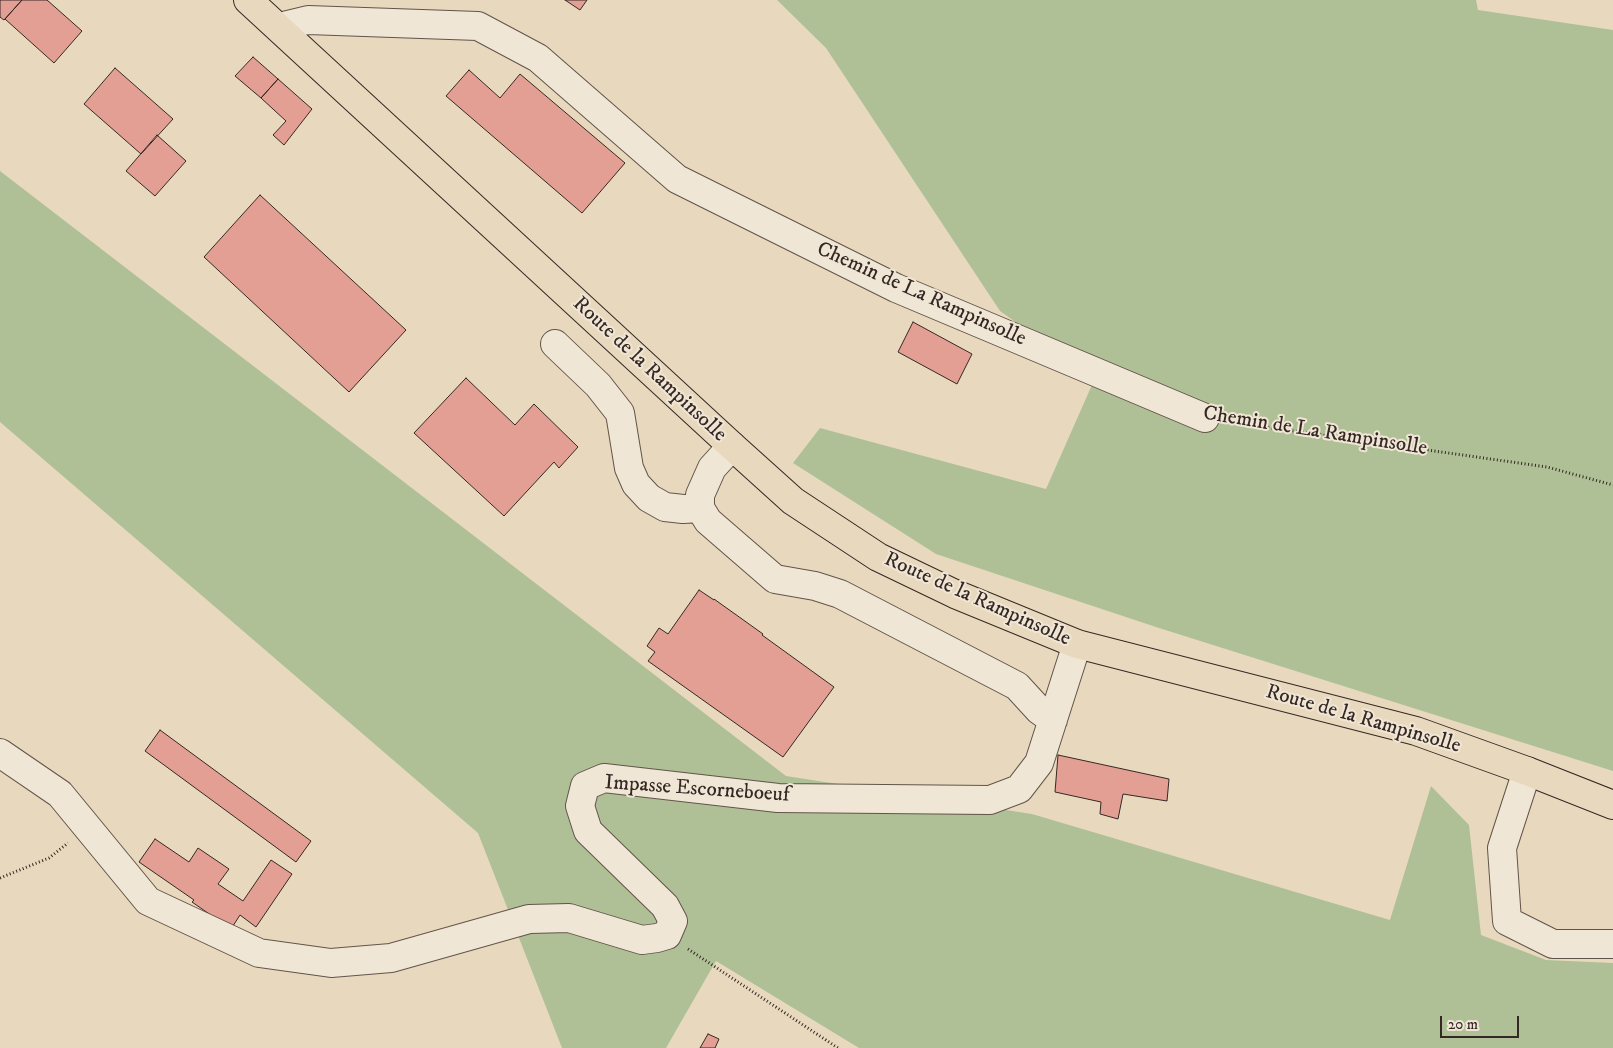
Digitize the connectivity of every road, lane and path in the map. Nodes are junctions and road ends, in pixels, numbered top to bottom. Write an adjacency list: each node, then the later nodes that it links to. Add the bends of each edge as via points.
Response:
1 (248, 0): 2 (main road, Route de la Rampinsolle)
2 (279, 28): 4 (street, Chemin de La Rampinsolle, via 308,20 478,26 538,58 677,179 896,288); 5 (main road, Route de la Rampinsolle)
3 (555, 344): 7 (street, via 598,385 620,413 629,468 636,484 649,498 664,507)
4 (1205, 418): 6 (path, Chemin de La Rampinsolle, via 1547,467)
5 (732, 446): 7 (street, via 712,468 700,495); 8 (main road, Route de la Rampinsolle, via 793,500 878,557 954,594)
6 (1613, 485)
7 (700, 508): 9 (street, via 708,522 775,579 815,586 849,598 1017,686)
8 (1076, 644): 9 (street, Impasse Escorneboeuf); 11 (main road, Route de la Rampinsolle, via 1416,731)
9 (1053, 720): 15 (street, Impasse Escorneboeuf, via 1039,763 1019,789 990,800 778,798 604,778 585,786 580,806 588,831 665,906 673,921)
10 (0, 753): 13 (street, via 60,794)
11 (1527, 771): 12 (main road, Route de la Rampinsolle); 16 (street, via 1502,848 1507,921 1553,944)
12 (1613, 805)
13 (87, 827): 14 (path, via 49,858); 15 (street, via 148,901 259,953 331,963 391,958 529,919 569,918 642,940)
14 (0, 878)
15 (666, 935): 17 (path)
16 (1613, 944)
17 (838, 1048)

